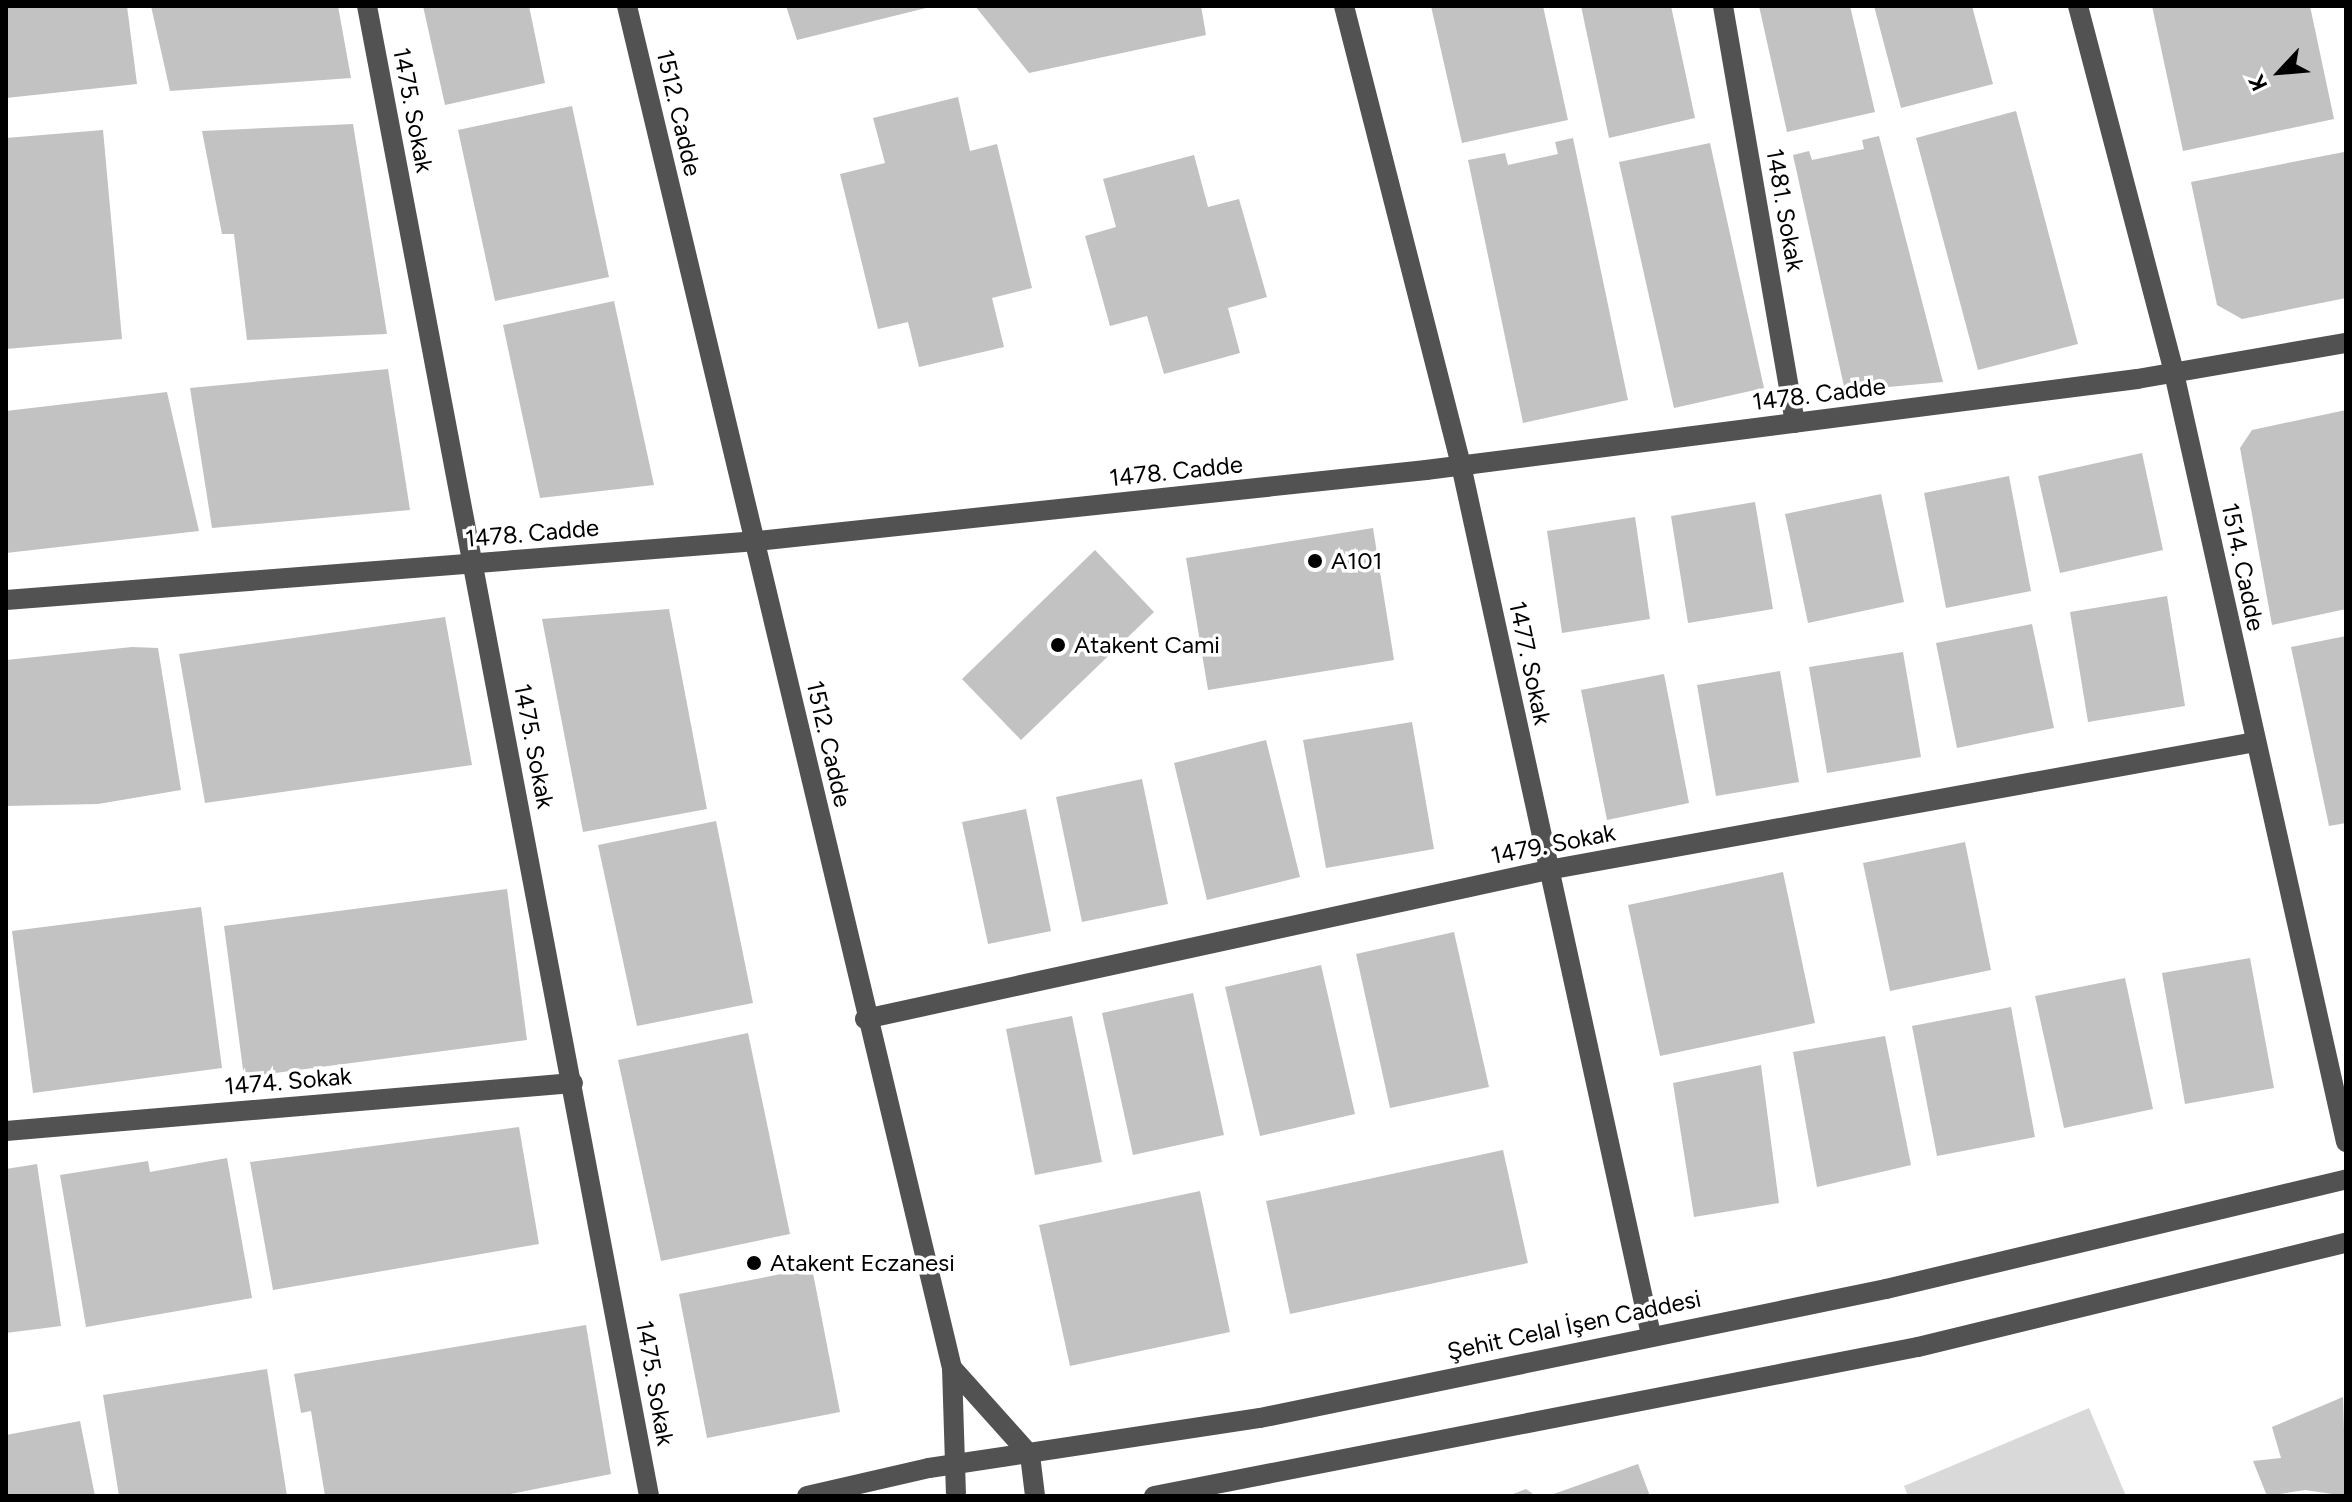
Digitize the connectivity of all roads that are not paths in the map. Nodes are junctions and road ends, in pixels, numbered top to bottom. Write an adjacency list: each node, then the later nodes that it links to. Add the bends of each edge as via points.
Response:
1 (367, 6): 11 (street, 1475. Sokak)
2 (627, 6): 10 (street, 1512. Cadde)
3 (1344, 6): 9 (street, 1477. Sokak)
4 (1723, 6): 8 (street, 1481. Sokak)
5 (2078, 6): 7 (street, 1514. Cadde)
6 (2346, 343): 7 (street, 1478. Cadde)
7 (2174, 373): 8 (street, 1478. Cadde); 13 (street, 1514. Cadde)
8 (1795, 423): 9 (street, 1478. Cadde)
9 (1461, 465): 10 (street, 1478. Cadde); 14 (street, 1477. Sokak)
10 (757, 541): 11 (street, 1478. Cadde); 15 (street, 1512. Cadde)
11 (471, 564): 12 (street, 1478. Cadde); 16 (street, 1475. Sokak)
12 (6, 600)
13 (2255, 742): 14 (street, 1479. Sokak); 18 (street, 1514. Cadde)
14 (1548, 870): 15 (street, 1479. Sokak); 21 (street, 1477. Sokak)
15 (865, 1019): 22 (street, 1512. Cadde)
16 (573, 1083): 17 (street, 1474. Sokak); 25 (street, 1475. Sokak)
17 (6, 1131)
18 (2346, 1142)
19 (2346, 1179): 21 (street, Şehit Celal İşen Caddesi, via 1886,1289)
20 (2346, 1243): 29 (street, via 1918,1347)
21 (1651, 1335): 23 (street, Şehit Celal İşen Caddesi, via 1260,1418)
22 (952, 1368): 23 (street); 24 (street, 1512. Cadde)
23 (1030, 1455): 24 (street, Şehit Celal İşen Caddesi); 28 (street)
24 (953, 1466): 26 (street, Şehit Celal İşen Caddesi); 27 (street, 1512. Cadde)
25 (649, 1496)
26 (807, 1496)
27 (956, 1496)
28 (1035, 1496)
29 (1154, 1496)

